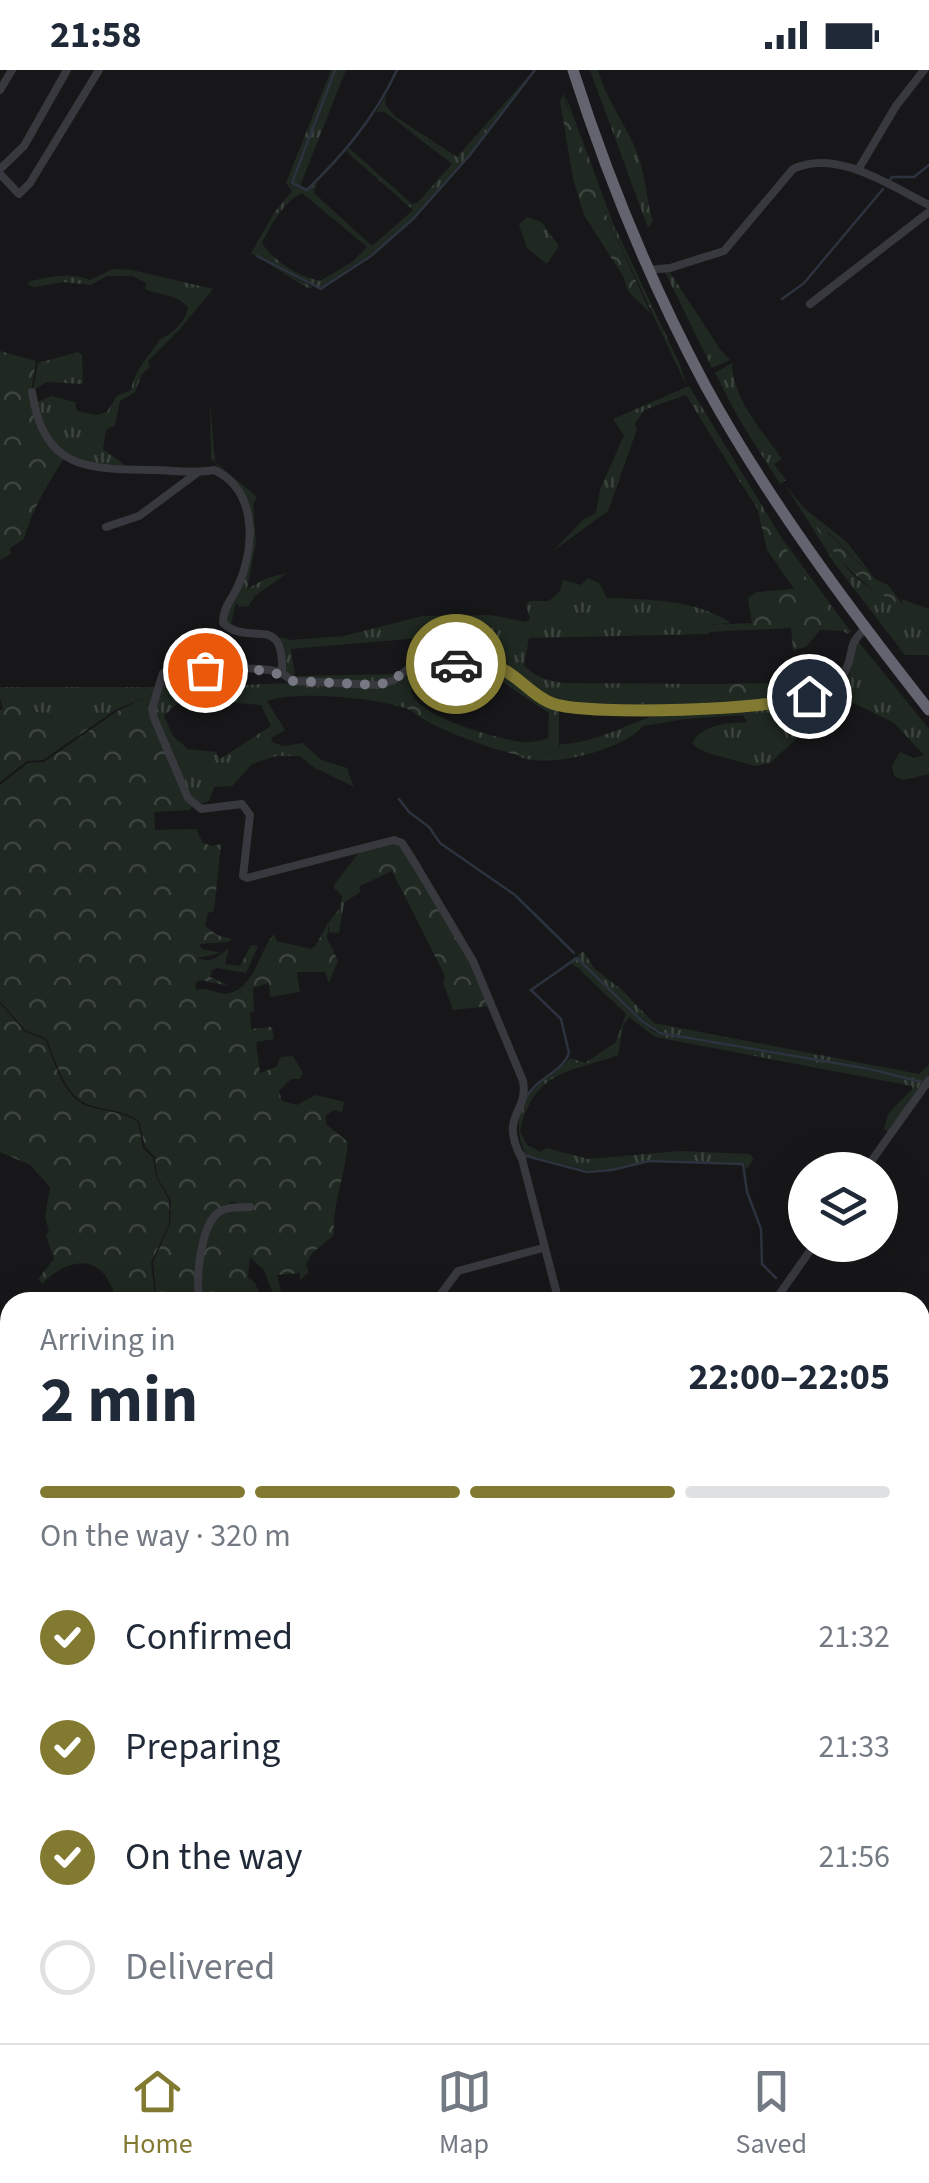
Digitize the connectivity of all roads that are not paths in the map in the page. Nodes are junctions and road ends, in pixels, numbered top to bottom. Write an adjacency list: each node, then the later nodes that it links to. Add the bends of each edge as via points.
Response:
1 (12, 70): 6 (street)
2 (67, 70): 8 (street, via 24,146)
3 (99, 70): 8 (street, via 30,183 19,194)
4 (573, 70): 10 (highway)
5 (924, 70): 7 (street)
6 (0, 90)
7 (858, 170): 9 (street); 10 (street, via 804,164 724,252)
8 (0, 172)
9 (929, 208): 11 (street)
10 (648, 270): 15 (highway, via 738,442)
11 (810, 304)
12 (32, 392): 13 (street, via 48,440 73,462 99,470)
13 (197, 473): 14 (street, via 139,516); 16 (street, via 214,470 226,477 238,490 251,531 223,622 230,630 262,632 277,641)
14 (106, 527)
15 (866, 629): 16 (street, via 850,644 841,677 784,704 560,706 494,666 420,658 378,685 293,681); 17 (highway)
16 (282, 672): 21 (street, via 163,673 152,709 182,785 201,809 247,807 247,878 382,842 402,843 472,961 522,1081 511,1137)
17 (929, 710)
18 (929, 1080): 19 (street)
19 (879, 1152)
20 (250, 1207): 23 (street, via 226,1209 211,1221)
21 (543, 1248): 24 (street, via 458,1271); 25 (street)
22 (802, 1262): 26 (street)
23 (199, 1292)
24 (441, 1292)
25 (556, 1292)
26 (781, 1292)

